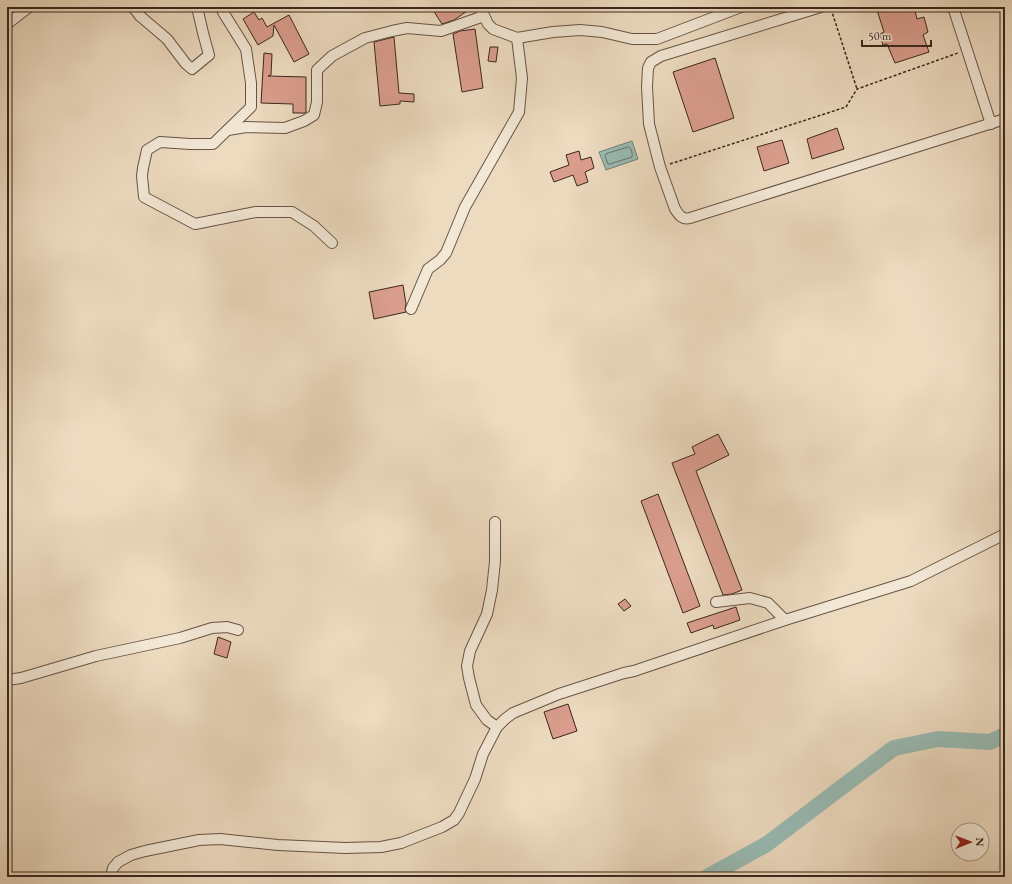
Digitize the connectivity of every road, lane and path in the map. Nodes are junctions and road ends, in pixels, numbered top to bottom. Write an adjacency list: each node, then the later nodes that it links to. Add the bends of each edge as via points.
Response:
1 (29, 7): 10 (street)
2 (133, 7): 3 (street, via 167,39 192,69 209,55)
3 (197, 7)
4 (221, 7): 16 (street, via 246,49 251,83 251,107)
5 (741, 7): 11 (street, via 657,39 632,39 580,30)
6 (821, 7): 17 (street, via 661,56 651,62 648,68 647,87 649,124)
7 (830, 7): 13 (path)
8 (953, 7): 12 (street)
9 (482, 11): 11 (street, via 493,29); 16 (street, via 441,31 407,28 365,38 332,56 317,70 314,115 285,128 246,127)
10 (7, 24)
11 (517, 38): 19 (street, via 522,78 519,112 465,207 446,253 428,269)
12 (967, 50): 13 (path); 15 (street)
13 (857, 89): 17 (path, via 846,107)
14 (1005, 119): 15 (street)
15 (991, 124): 17 (street, via 686,219 675,209)
16 (228, 130): 18 (street, via 213,144 160,142 147,150 142,176 144,197 195,224 256,212 292,212 314,226)
17 (660, 167)
18 (332, 243)
19 (411, 309)
20 (495, 522): 26 (street, via 492,590 487,614 470,651 467,666 476,705 487,720)
21 (1005, 534): 23 (street, via 911,580)
22 (716, 602): 23 (street, via 750,598 768,603)
23 (785, 620): 26 (street, via 559,694 513,713)
24 (238, 630): 25 (street, via 212,628)
25 (7, 680)
26 (497, 727): 27 (street, via 454,820 402,843 381,848 345,848 278,846 220,839 199,840 131,855 118,862)
27 (111, 877)

